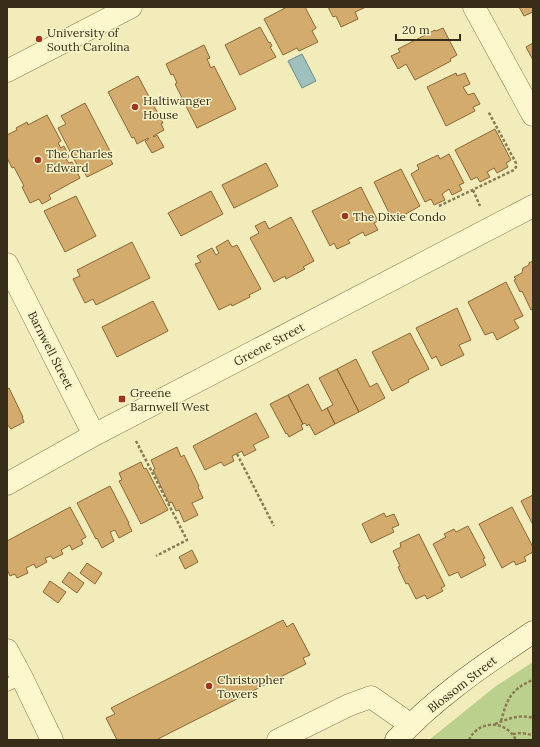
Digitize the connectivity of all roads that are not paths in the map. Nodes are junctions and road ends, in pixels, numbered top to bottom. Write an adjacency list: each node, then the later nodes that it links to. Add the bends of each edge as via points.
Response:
1 (131, 7): 3 (street)
2 (474, 7): 4 (street)
3 (7, 71)
4 (533, 115)
5 (533, 206): 7 (street, Greene Street)
6 (7, 264): 7 (street, Barnwell Street)
7 (94, 435): 8 (street, Greene Street)
8 (7, 484)
9 (533, 632): 12 (street, Blossom Street, via 454,687)
10 (7, 650): 11 (street)
11 (14, 681): 13 (street)
12 (403, 733): 14 (street, via 371,697)
13 (52, 740)
14 (278, 740)

